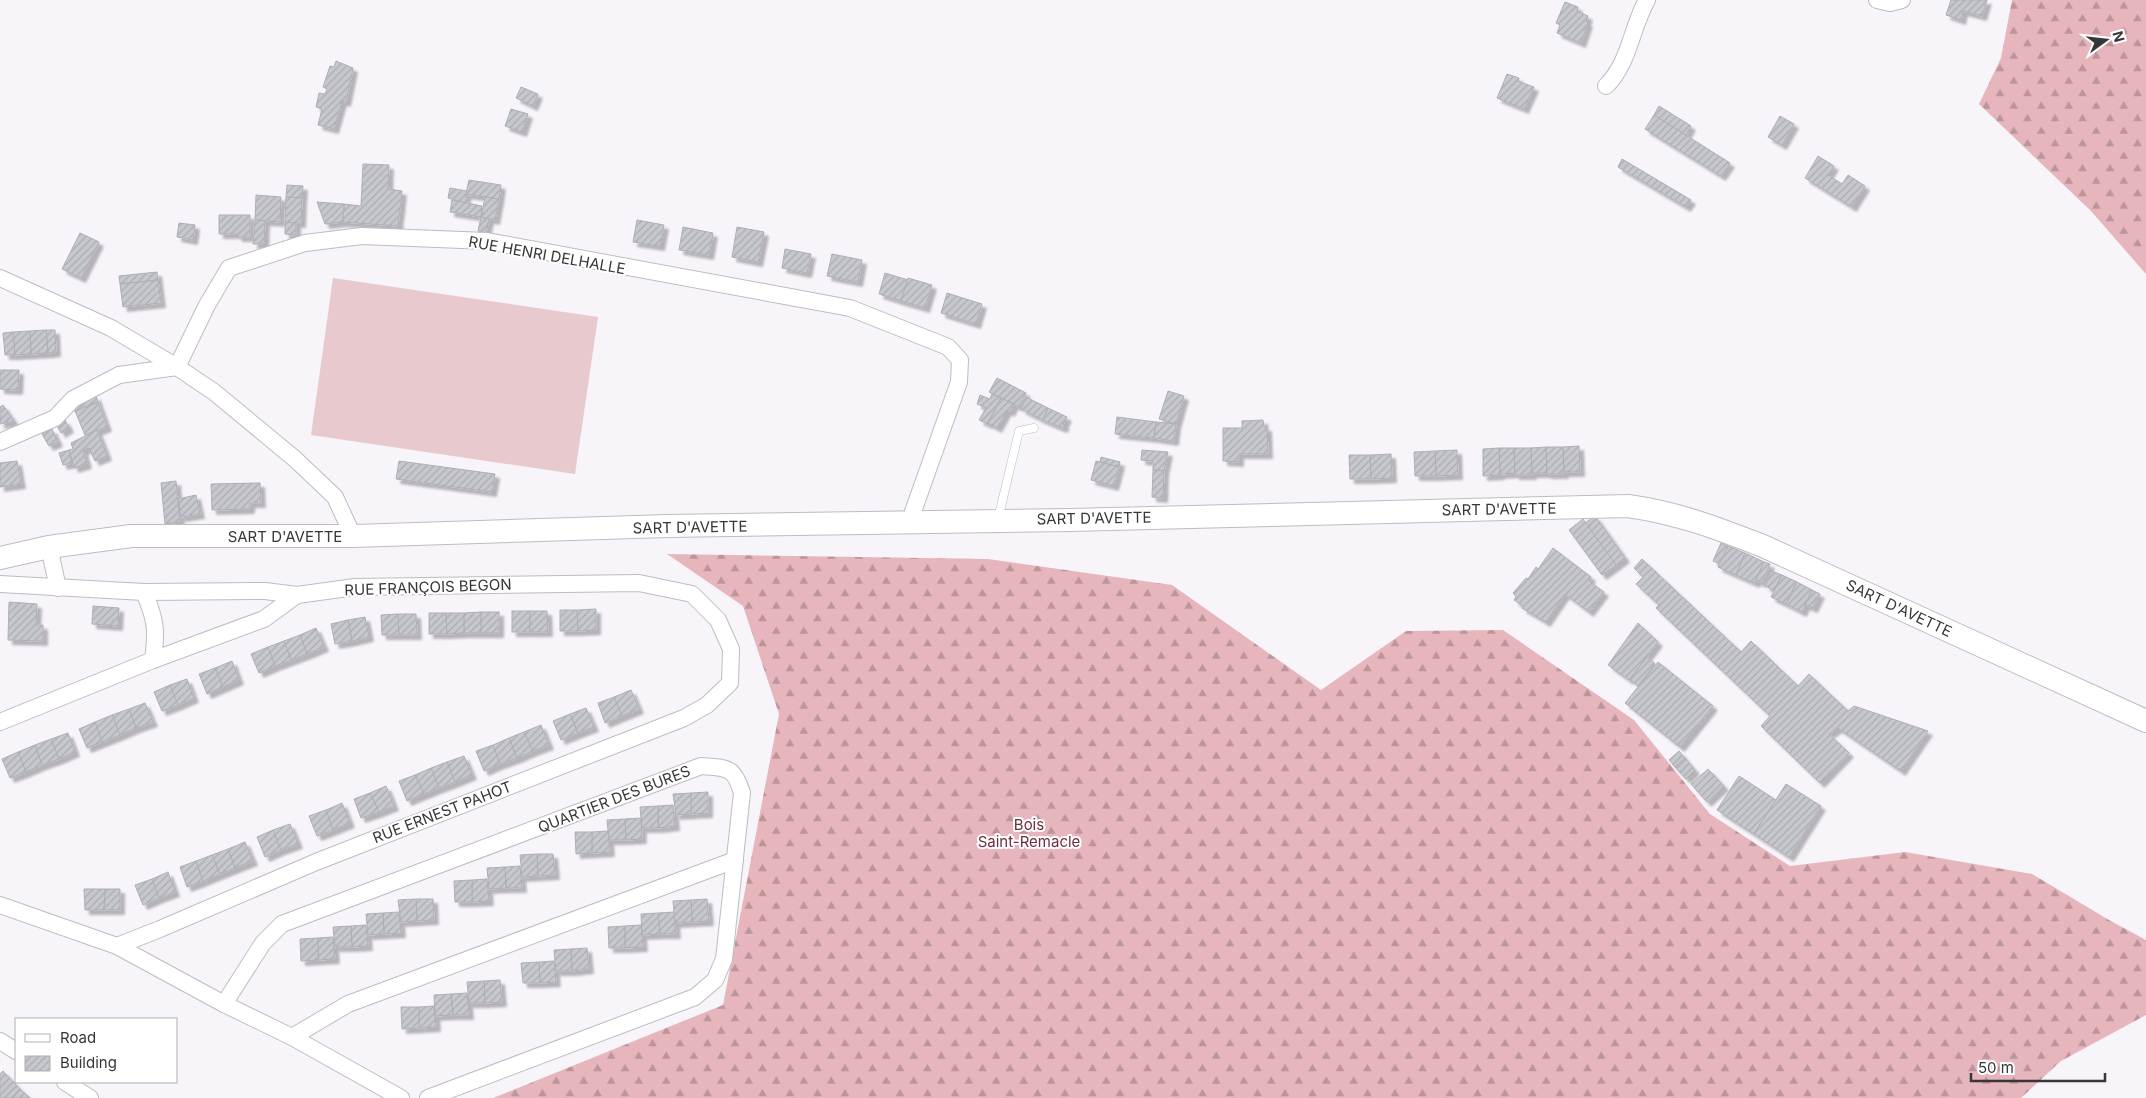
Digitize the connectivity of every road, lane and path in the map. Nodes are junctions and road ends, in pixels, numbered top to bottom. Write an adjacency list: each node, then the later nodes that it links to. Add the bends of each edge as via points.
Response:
1 (1647, 0): 4 (street, via 1626,56 1616,76)
2 (1877, 0): 3 (street, via 1890,3)
3 (1902, 0)
4 (1606, 86)
5 (0, 278): 6 (street, via 111,328)
6 (177, 367): 8 (street, via 119,375 73,399 55,418); 10 (street, RUE HENRI DELHALLE, via 229,268 305,243 362,236 487,241 850,308 948,347 960,360 959,382); 11 (street, via 214,392 335,497)
7 (1034, 428): 9 (lane, via 1019,431)
8 (0, 442)
9 (998, 520): 10 (street, SART D'AVETTE); 20 (street, SART D'AVETTE, via 1619,506 1661,510 1698,520 1763,546)
10 (909, 523): 11 (street, SART D'AVETTE, via 668,526)
11 (353, 536): 12 (street, SART D'AVETTE, via 130,536)
12 (49, 547): 13 (street, SART D'AVETTE); 15 (street)
13 (0, 558)
14 (0, 584): 15 (street)
15 (58, 588): 16 (street)
16 (144, 592): 17 (street, via 265,591); 19 (street, via 157,634)
17 (297, 595): 18 (street, RUE FRANÇOIS BEGON, via 354,587 639,582 692,594 718,620); 19 (street, RUE FRANÇOIS BEGON, via 264,619)
18 (731, 649): 24 (street, RUE ERNEST PAHOT, via 730,683 707,705 684,718 316,862)
19 (153, 660): 21 (street, RUE FRANÇOIS BEGON)
20 (2146, 721)
21 (0, 722)
22 (735, 860): 25 (street, QUARTIER DES BURES, via 742,793 737,777 725,768 701,766 282,924 263,943); 26 (street, via 348,1004); 32 (street, QUARTIER DES BURES, via 724,959 715,980 694,997)
23 (0, 905): 24 (street)
24 (117, 946): 25 (street)
25 (224, 1004): 26 (street)
26 (292, 1037): 31 (street)
27 (0, 1040): 28 (street)
28 (15, 1050)
29 (66, 1083): 30 (street)
30 (90, 1098)
31 (401, 1098)
32 (428, 1098)

